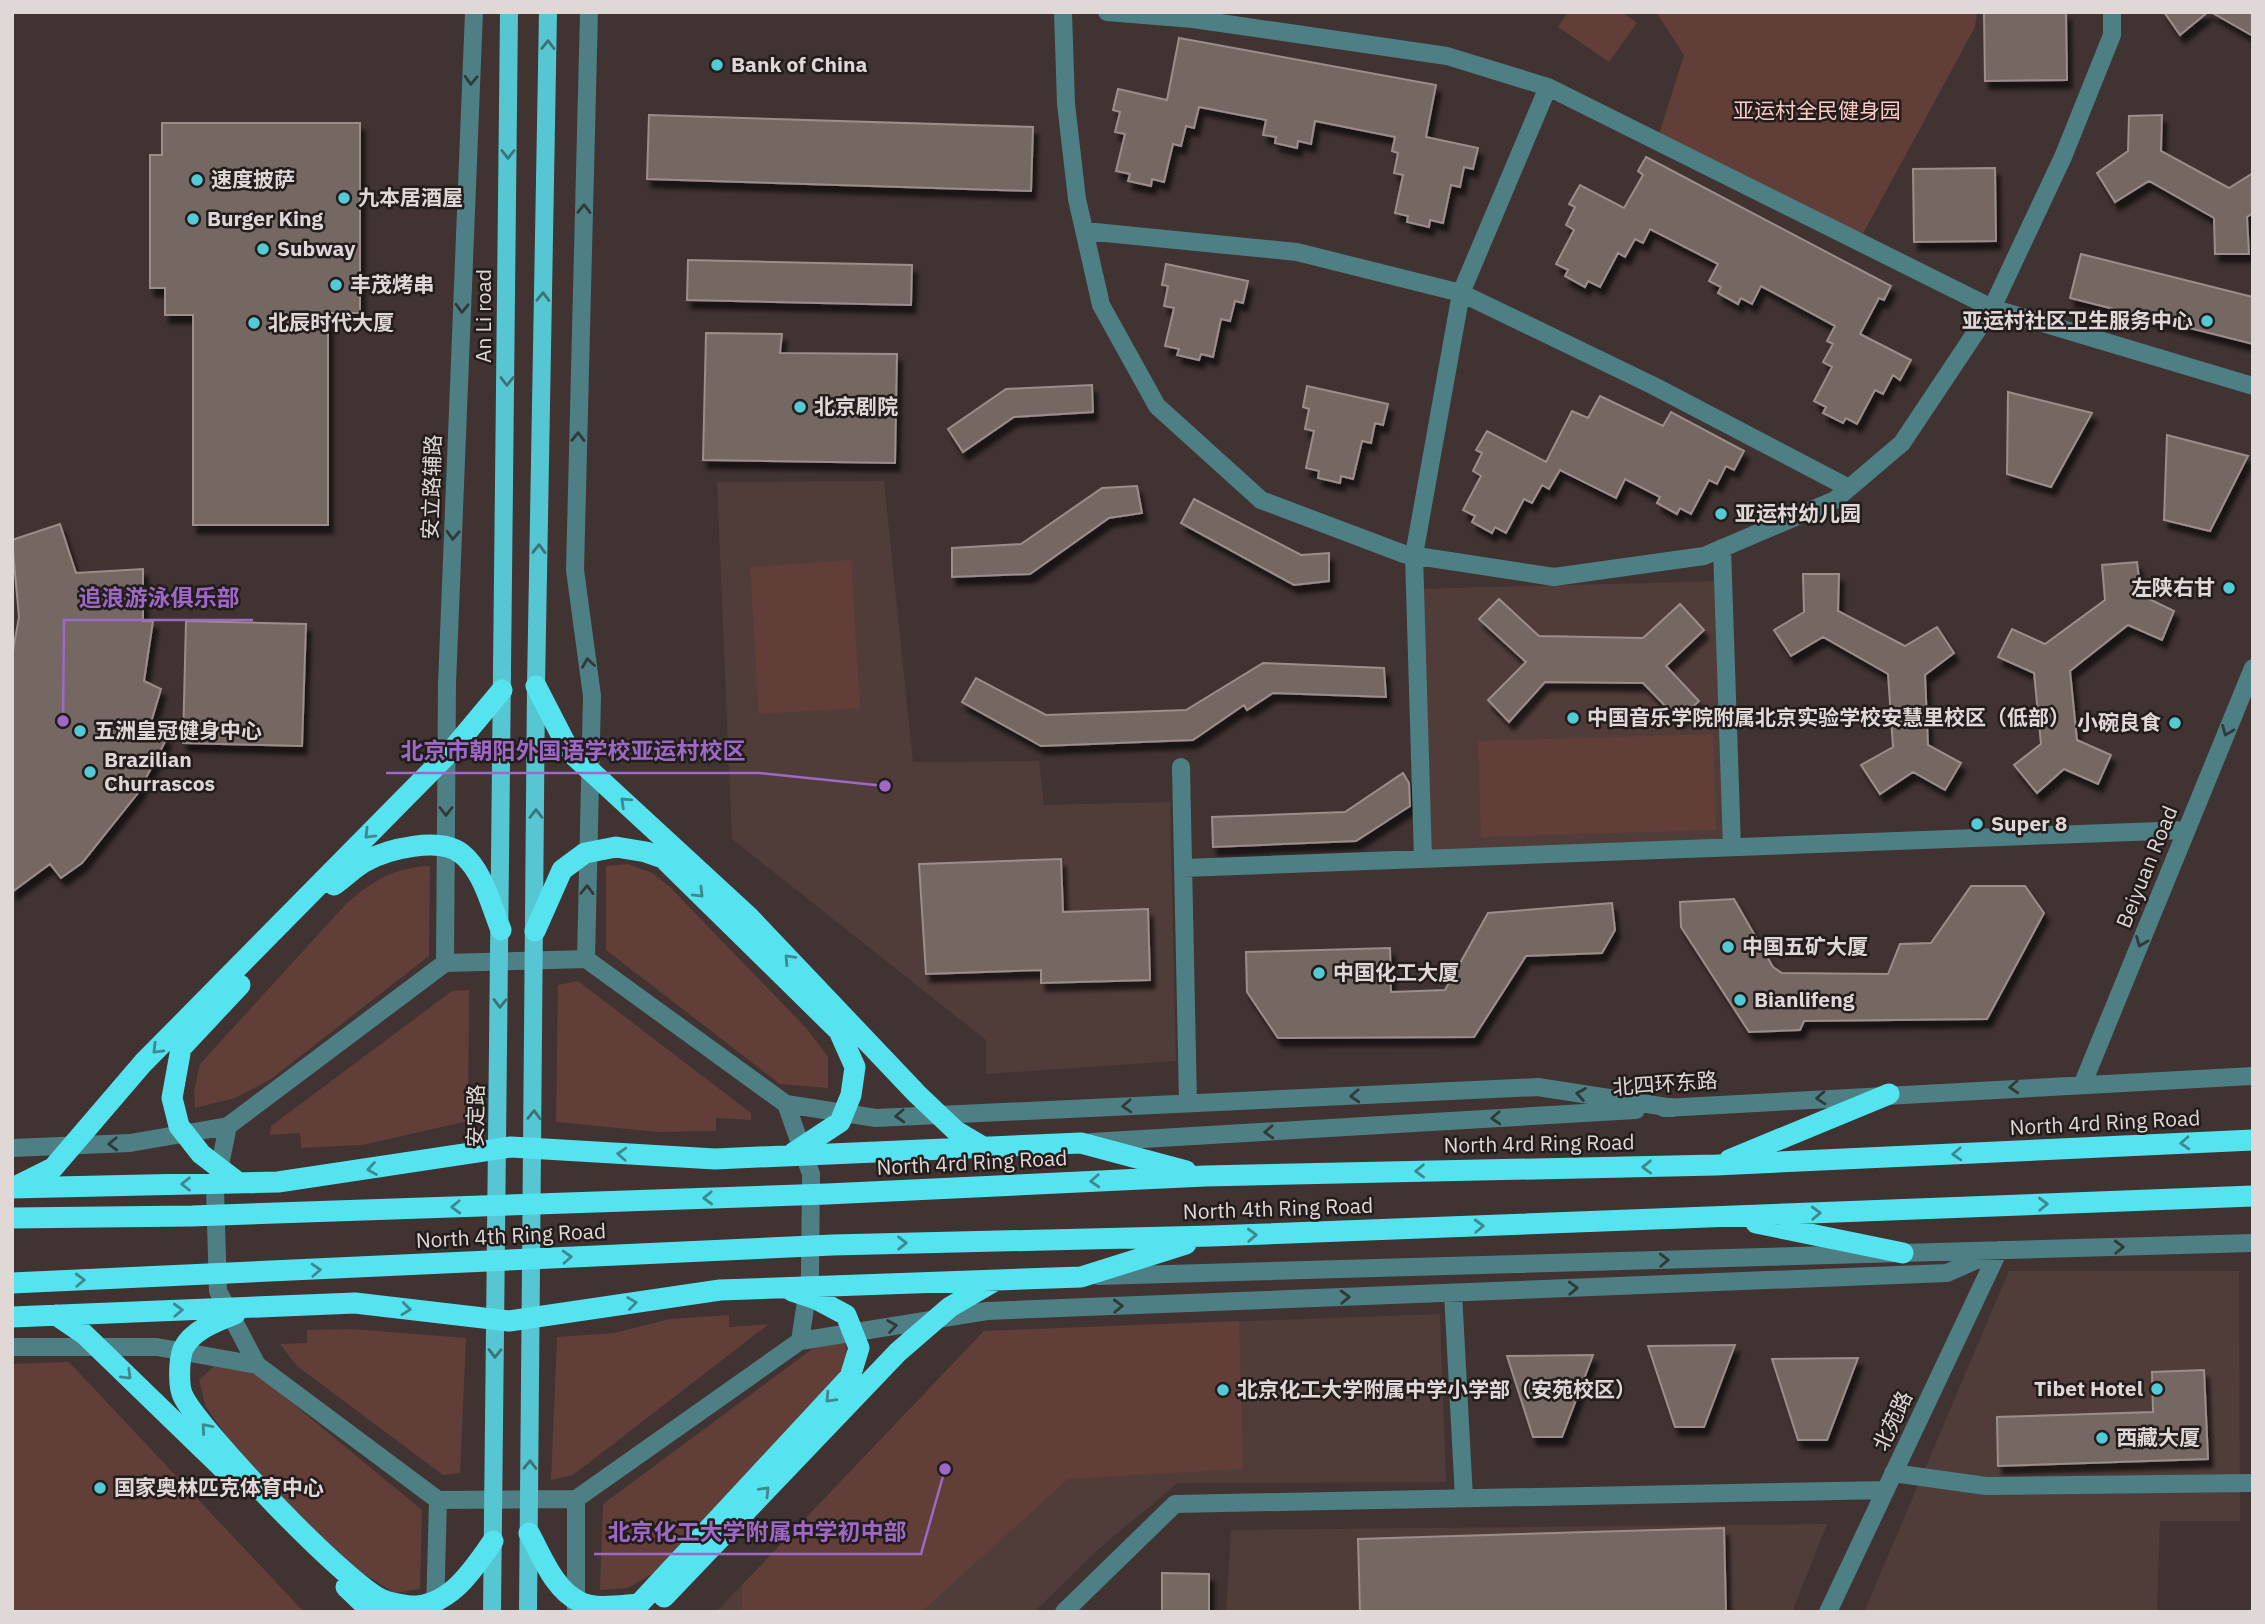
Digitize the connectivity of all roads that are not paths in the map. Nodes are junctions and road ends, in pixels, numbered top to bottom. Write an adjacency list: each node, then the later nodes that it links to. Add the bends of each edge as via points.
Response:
1 (474, 12): 28 (street, 安立路辅路, one-way to 28, via 447,684)
2 (509, 12): 16 (main road, An Li road, one-way to 16)
3 (548, 12): 18 (main road, one-way to 3)
4 (589, 12): 27 (street, one-way to 4, via 592,696 575,570)
5 (1063, 12): 9 (street, via 1066,104)
6 (1107, 12): 8 (street, via 1193,19 1447,56)
7 (2112, 12): 11 (street, via 2112,35 2063,157)
8 (1548, 87): 10 (street); 11 (street)
9 (1085, 231): 10 (street, via 1297,252); 15 (street, via 1101,305 1157,406 1261,500)
10 (1461, 293): 13 (street, via 1654,386); 15 (street)
11 (1992, 308): 12 (street); 13 (street, via 1902,443)
12 (2253, 386)
13 (1849, 488): 14 (street, via 1835,500)
14 (1722, 548): 15 (street, via 1704,556 1554,577); 22 (street)
15 (1414, 555): 23 (street)
16 (505, 620): 19 (main road, 安定路)
17 (2253, 668): 21 (street, Beiyuan Road, one-way to 21)
18 (536, 686): 26 (main road, one-way to 18); 39 (highway, one-way to 18, via 956,1131 917,1094 750,917 570,752)
19 (502, 690): 25 (main road, 安定路); 44 (highway, one-way to 44, via 451,751 143,1063 53,1168)
20 (1181, 767): 24 (street)
21 (2186, 830): 22 (street); 30 (street, Beiyuan Road, one-way to 30)
22 (1732, 847): 23 (street)
23 (1423, 859): 24 (street)
24 (1184, 868): 32 (street)
25 (501, 930): 43 (highway, via 478,874 461,852 430,845 398,849 364,862 331,888 181,1048 172,1098 179,1126 201,1154); 71 (main road, 安定路, one-way to 71)
26 (536, 931): 40 (highway, one-way to 40, via 562,870 584,853 616,846 663,858 839,1031 855,1067 851,1095 840,1122); 70 (main road, one-way to 26)
27 (586, 959): 28 (street); 33 (street)
28 (445, 963): 35 (street)
29 (2253, 1076): 30 (street, 北四环东路)
30 (2082, 1083): 31 (street, 北四环东路, one-way to 31)
31 (1889, 1094): 34 (street, 北四环东路, one-way to 34); 41 (highway)
32 (1188, 1103): 33 (street, one-way to 33, via 876,1118); 34 (street, one-way to 32, via 1538,1087)
33 (786, 1104): 61 (street, via 811,1174 810,1275)
34 (1673, 1108): 37 (street, 北四环东路, one-way to 37)
35 (228, 1126): 38 (street, one-way to 38, via 130,1143); 63 (street, via 215,1189 218,1291)
36 (2253, 1140): 41 (highway, North 4rd Ring Road, one-way to 41)
37 (1081, 1143): 39 (highway); 42 (highway)
38 (12, 1148)
39 (985, 1148): 40 (highway)
40 (792, 1154): 43 (highway, one-way to 43, via 715,1159 510,1147 278,1182)
41 (1716, 1165): 42 (highway, North 4rd Ring Road, one-way to 42)
42 (1205, 1176): 45 (highway, North 4rd Ring Road, one-way to 45)
43 (239, 1183): 44 (highway, one-way to 44)
44 (12, 1188)
45 (776, 1196): 48 (highway, North 4th Ring Road, one-way to 48)
46 (2253, 1196): 47 (highway, one-way to 46)
47 (1723, 1216): 49 (highway, North 4th Ring Road, one-way to 47); 52 (highway)
48 (12, 1218)
49 (1211, 1236): 53 (highway); 55 (highway, North 4th Ring Road, one-way to 49, via 778,1247)
50 (2253, 1243): 51 (street, one-way to 50)
51 (1999, 1250): 52 (street); 57 (street, one-way to 51, via 1947,1273); 64 (street, 北苑路)
52 (1903, 1252): 53 (street, one-way to 52)
53 (1081, 1277): 54 (highway)
54 (997, 1279): 56 (highway); 77 (highway, one-way to 54, via 898,1352 950,1307)
55 (12, 1283)
56 (780, 1287): 58 (highway, one-way to 56, via 355,1303 509,1321 720,1290); 70 (highway, one-way to 70, via 816,1298 846,1315 859,1348 850,1377 639,1604 580,1603 554,1578)
57 (1453, 1293): 61 (street, one-way to 57, via 987,1311); 67 (street)
58 (249, 1307): 59 (highway, one-way to 58); 71 (highway, one-way to 58, via 470,1575 441,1599 411,1606 382,1600 322,1553 201,1423 183,1395 183,1349 204,1326)
59 (57, 1315): 60 (highway); 72 (highway, one-way to 72, via 85,1334)
60 (12, 1317)
61 (800, 1341): 68 (street)
62 (12, 1347): 63 (street, via 157,1347)
63 (257, 1365): 69 (street)
64 (1894, 1472): 65 (street, via 1986,1486); 66 (street, 北苑路)
65 (2253, 1483)
66 (1886, 1490): 67 (street); 79 (street, 北苑路)
67 (1464, 1498): 78 (street, via 1175,1504)
68 (576, 1499): 69 (street); 76 (street)
69 (438, 1500): 73 (street)
70 (529, 1533): 75 (main road)
71 (493, 1541): 74 (main road, 安定路)
72 (372, 1612)
73 (435, 1612)
74 (492, 1612)
75 (528, 1612)
76 (576, 1612)
77 (651, 1612)
78 (1064, 1612)
79 (1828, 1612)

